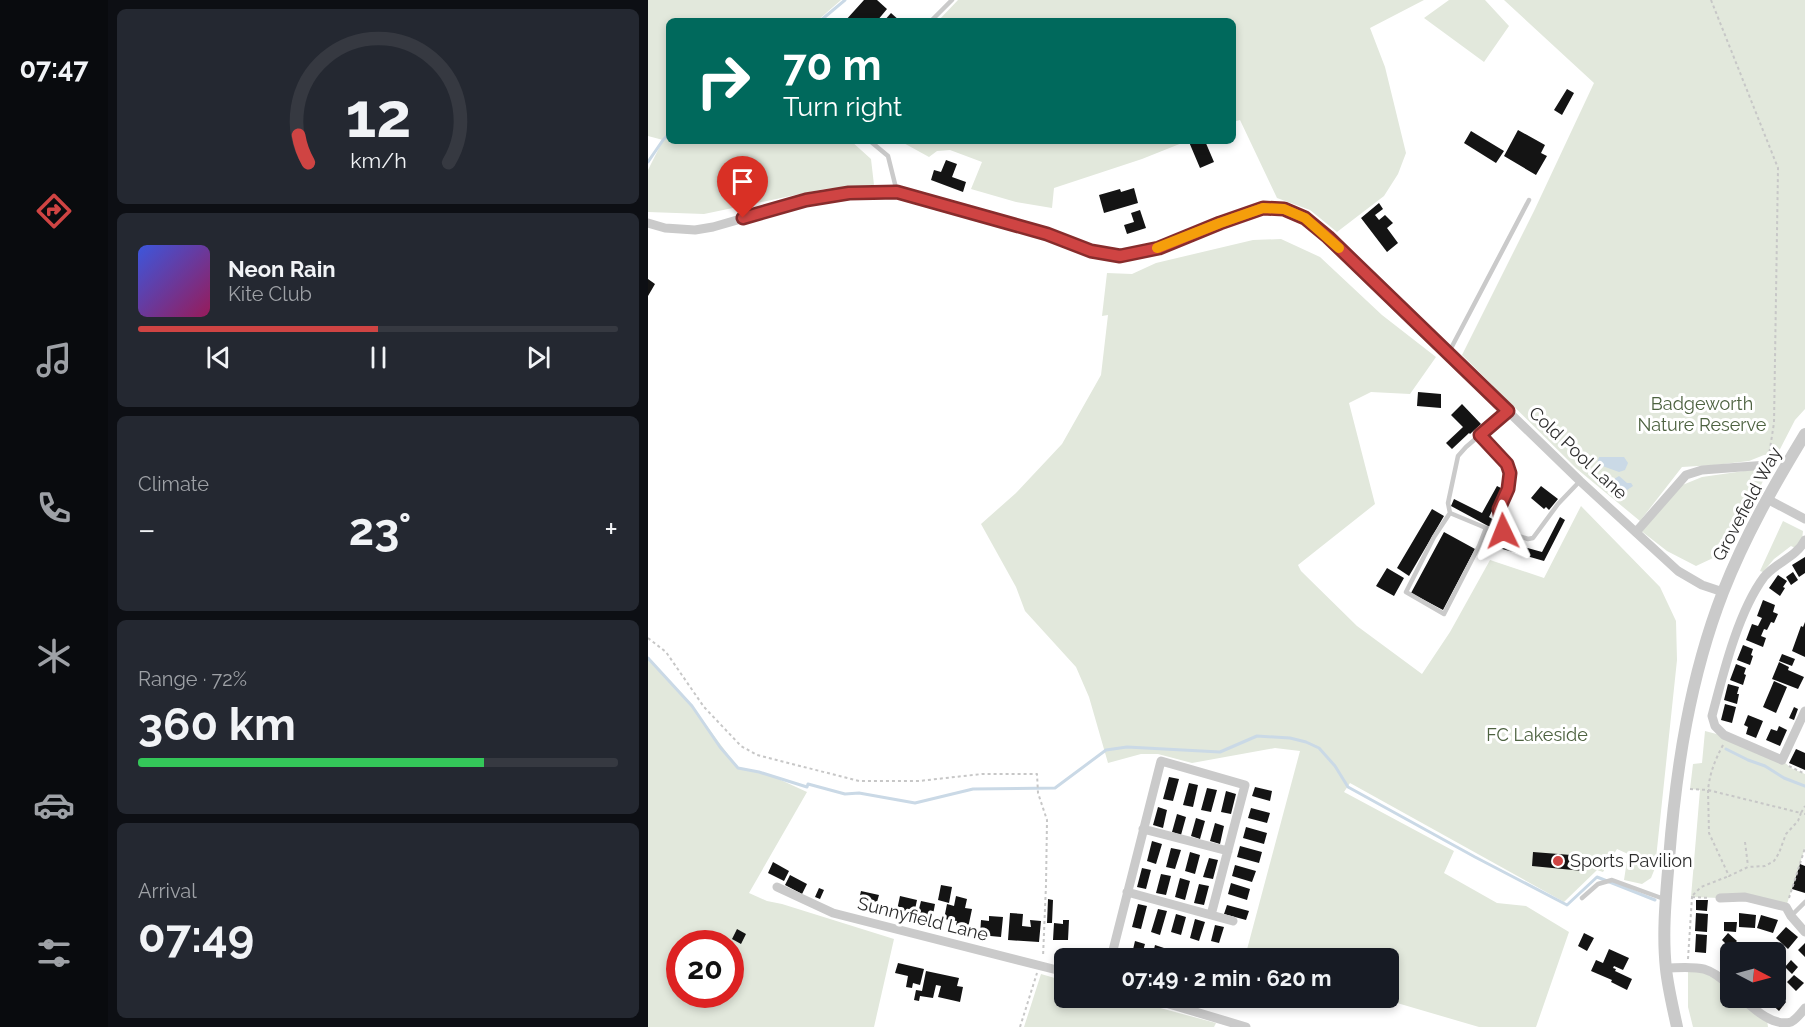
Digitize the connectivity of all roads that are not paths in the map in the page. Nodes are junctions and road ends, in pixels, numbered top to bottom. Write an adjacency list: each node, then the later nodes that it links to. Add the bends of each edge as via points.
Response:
1 (952, 0): 2 (lane)
2 (935, 18)
3 (874, 144): 4 (lane, via 888,156)
4 (897, 192): 6 (street, Cold Pool Lane, via 849,193 806,200 714,227 665,228); 7 (street, Cold Pool Lane, via 1047,234 1091,251 1120,256 1159,248 1263,208 1284,209 1305,218 1328,237)
5 (1529, 200): 7 (lane)
6 (648, 223)
7 (1448, 354): 8 (street, Cold Pool Lane)
8 (1508, 411): 10 (lane); 12 (street, Cold Pool Lane)
9 (1805, 434): 13 (street, Grovefield Way)
10 (1480, 435): 14 (lane, via 1458,456 1448,503); 17 (lane, via 1507,464 1510,473 1499,509)
11 (1767, 465): 18 (street, via 1702,470 1686,475)
12 (1580, 480): 17 (lane, via 1533,537); 18 (street, Cold Pool Lane)
13 (1767, 499): 15 (street); 20 (street, Grovefield Way)
14 (1450, 513): 16 (lane); 16 (lane, via 1406,592 1444,614)
15 (1805, 519)
16 (1486, 528): 17 (lane)
17 (1503, 531)
18 (1636, 532): 20 (street, Cold Pool Lane, via 1678,571)
19 (1805, 540): 21 (street, via 1765,576 1755,592 1729,654 1712,716 1718,730 1728,737 1782,760)
20 (1723, 592): 28 (street, via 1687,714 1672,817)
21 (1805, 711)
22 (1143, 829): 23 (street); 23 (street, via 1161,761 1245,785); 25 (street)
23 (1228, 851): 30 (street)
24 (777, 887): 36 (street, Sunnyfield Lane, via 833,912)
25 (1127, 892): 30 (street); 34 (street)
26 (1582, 898): 28 (lane, via 1598,884 1612,880)
27 (1720, 898): 31 (street, via 1745,897 1786,907)
28 (1666, 900): 35 (street)
29 (1805, 902): 31 (lane)
30 (1211, 915): 32 (street)
31 (1791, 916): 33 (street)
32 (1233, 921)
33 (1805, 932)
34 (1113, 948)
35 (1666, 968): 37 (street, via 1705,969); 42 (street)
36 (1054, 969)
37 (1720, 977)
38 (1182, 1008): 41 (street)
39 (1753, 1008): 40 (street, via 1767,1020 1783,1025)
40 (1805, 1008)
41 (1246, 1027)
42 (1677, 1027)

